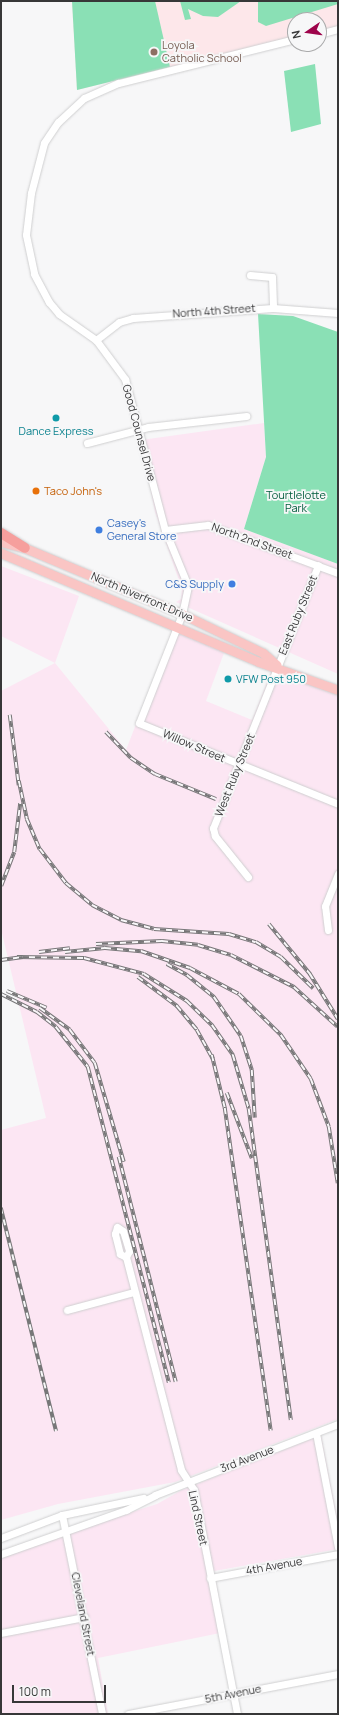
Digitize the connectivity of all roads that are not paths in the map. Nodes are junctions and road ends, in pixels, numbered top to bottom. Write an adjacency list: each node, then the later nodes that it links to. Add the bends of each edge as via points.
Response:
1 (338, 29): 2 (street)
2 (327, 32)
3 (287, 41): 7 (street, Good Counsel Drive, via 105,87 73,106 51,132 40,153 31,193 26,235 29,258 49,302 59,314)
4 (250, 274): 5 (street, via 272,277)
5 (273, 308): 6 (street, North 4th Street); 7 (street, North 4th Street, via 132,318 119,322)
6 (338, 314)
7 (96, 340): 9 (street, Good Counsel Drive, via 125,380)
8 (246, 416): 9 (street)
9 (139, 429): 10 (street); 11 (street, Good Counsel Drive)
10 (87, 443)
11 (165, 530): 16 (street, North 2nd Street, via 208,525); 18 (street, Good Counsel Drive, via 188,586)
12 (1, 533): 14 (highway)
13 (1, 542): 14 (main road, North Riverfront Drive)
14 (25, 548): 18 (main road, North Riverfront Drive)
15 (1, 553): 19 (main road, North Riverfront Drive)
16 (318, 565): 17 (street, North 2nd Street); 20 (street, East Ruby Street)
17 (338, 573)
18 (182, 614): 19 (street, Good Counsel Drive); 20 (main road, North Riverfront Drive, via 264,653)
19 (177, 626): 20 (main road, North Riverfront Drive, via 258,662); 22 (street, Good Counsel Drive)
20 (278, 666): 21 (main road, North Riverfront Drive); 23 (street, West Ruby Street)
21 (338, 690)
22 (139, 723): 23 (street, Willow Street)
23 (239, 765): 24 (street, Willow Street); 26 (street, West Ruby Street, via 214,828 215,836)
24 (338, 804)
25 (338, 874): 27 (street, via 325,906)
26 (248, 877)
27 (328, 930)
28 (126, 1257): 29 (street, Lind Street)
29 (134, 1292): 30 (street); 33 (street, Lind Street, via 171,1437 181,1470)
30 (67, 1310)
31 (338, 1424): 32 (street, 3rd Avenue)
32 (316, 1433): 33 (street, 3rd Avenue); 38 (street)
33 (188, 1482): 34 (street, 3rd Avenue); 41 (street, Lind Street, via 194,1490)
34 (155, 1495): 35 (street, 3rd Avenue); 36 (street, 3rd Avenue, via 126,1510)
35 (62, 1515): 36 (street, Cleveland Street); 37 (street, 3rd Avenue)
36 (66, 1529): 39 (street, 3rd Avenue); 42 (street, Cleveland Street)
37 (1, 1538)
38 (338, 1547)
39 (1, 1554)
40 (338, 1554): 41 (street, 4th Avenue)
41 (210, 1578): 45 (street, Lind Street)
42 (84, 1617): 43 (street); 46 (street, Cleveland Street)
43 (1, 1633)
44 (338, 1674): 45 (street, 5th Avenue)
45 (233, 1694): 47 (street, 5th Avenue); 48 (street, Lind Street)
46 (102, 1714)
47 (128, 1714)
48 (237, 1714)

